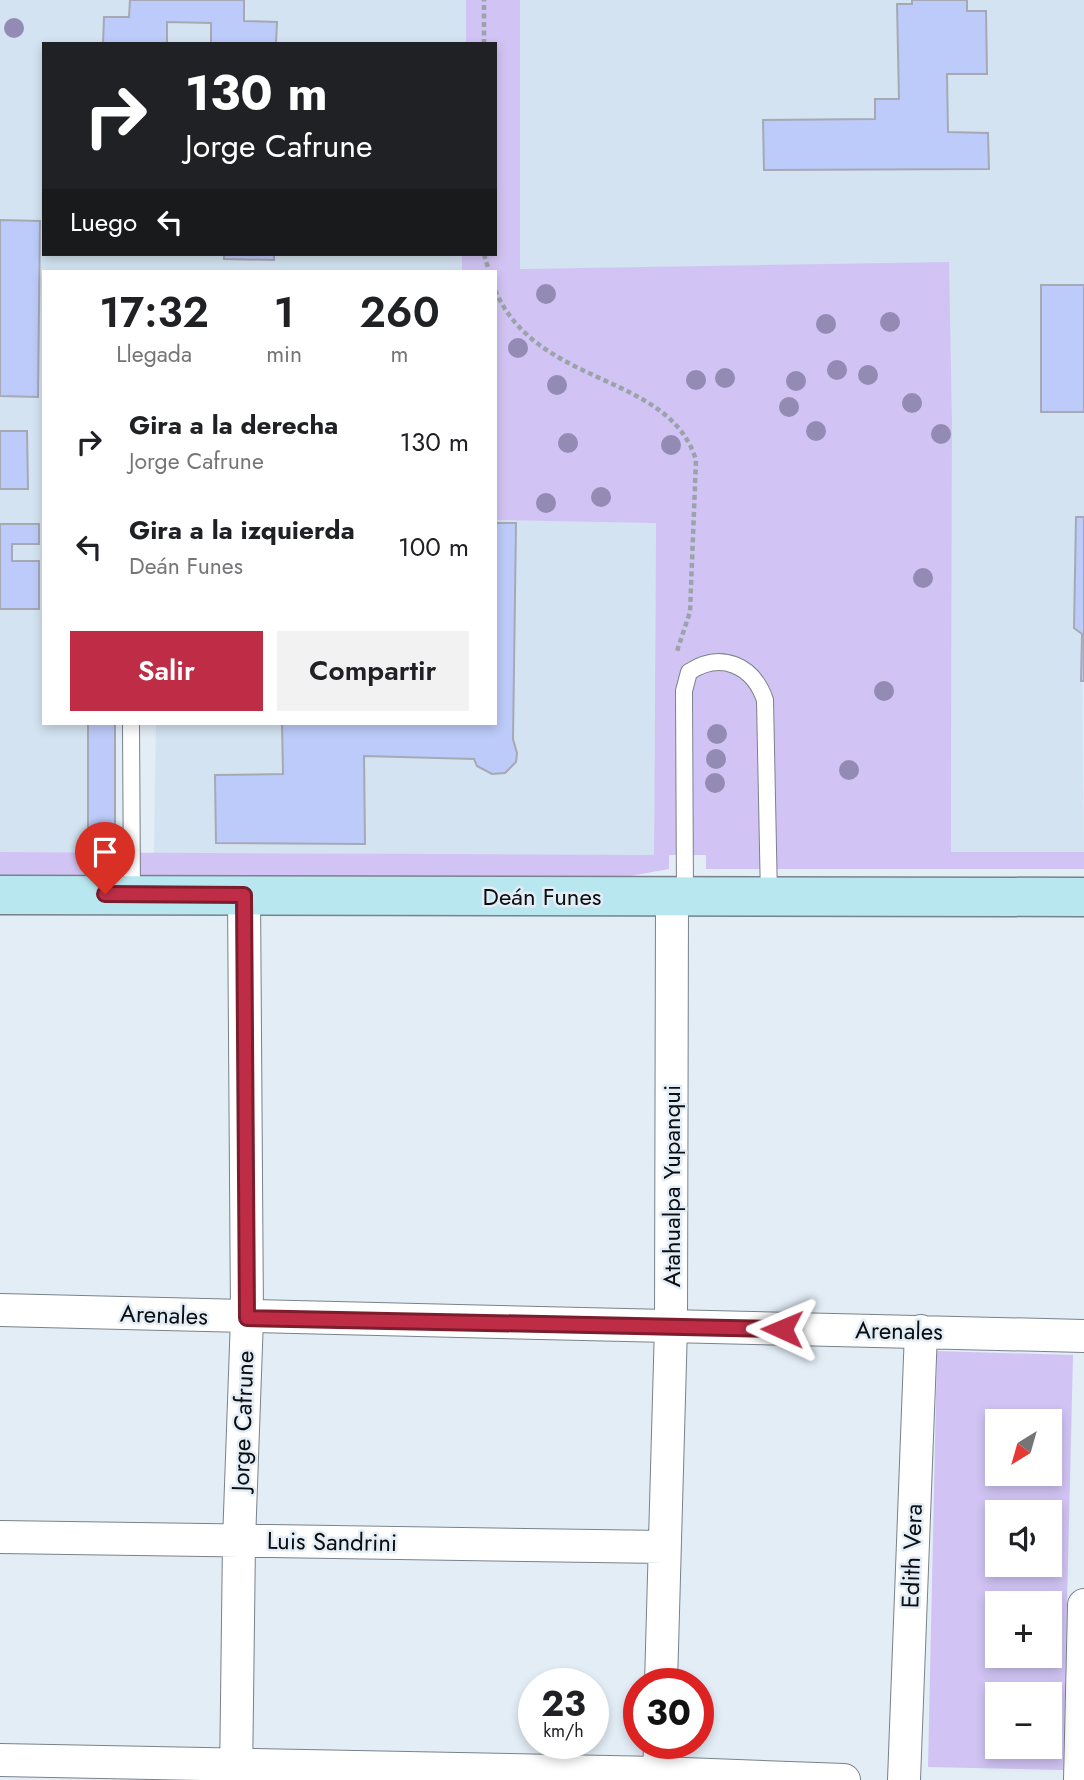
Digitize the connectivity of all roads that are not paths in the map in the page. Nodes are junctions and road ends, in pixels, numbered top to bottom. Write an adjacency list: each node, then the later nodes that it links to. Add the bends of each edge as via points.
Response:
1 (131, 725): 2 (lane)
2 (132, 894): 3 (main road, Deán Funes); 4 (main road, Deán Funes)
3 (0, 895)
4 (244, 895): 6 (main road, Deán Funes); 9 (street, Jorge Cafrune)
5 (1084, 897): 7 (main road, Deán Funes)
6 (679, 898): 7 (main road, Deán Funes); 7 (lane, via 684,691 689,672 705,662 729,662 748,672 765,700); 10 (street, Atahualpa Yupanqui)
7 (769, 898)
8 (0, 1310): 9 (street, Arenales)
9 (247, 1318): 10 (street, Arenales); 14 (street, Jorge Cafrune)
10 (671, 1326): 11 (street, Arenales); 15 (street, Atahualpa Yupanqui)
11 (921, 1331): 12 (street, Arenales); 22 (street, Edith Vera)
12 (1084, 1336)
13 (0, 1537): 14 (street, Luis Sandrini)
14 (239, 1541): 15 (street, Luis Sandrini); 20 (street, Jorge Cafrune)
15 (664, 1547): 17 (street, Atahualpa Yupanqui)
16 (1084, 1605): 23 (street)
17 (661, 1668)
18 (659, 1765): 20 (street); 21 (street)
19 (2, 1767): 20 (street)
20 (236, 1773)
21 (844, 1780)
22 (904, 1780)
23 (1080, 1780)

